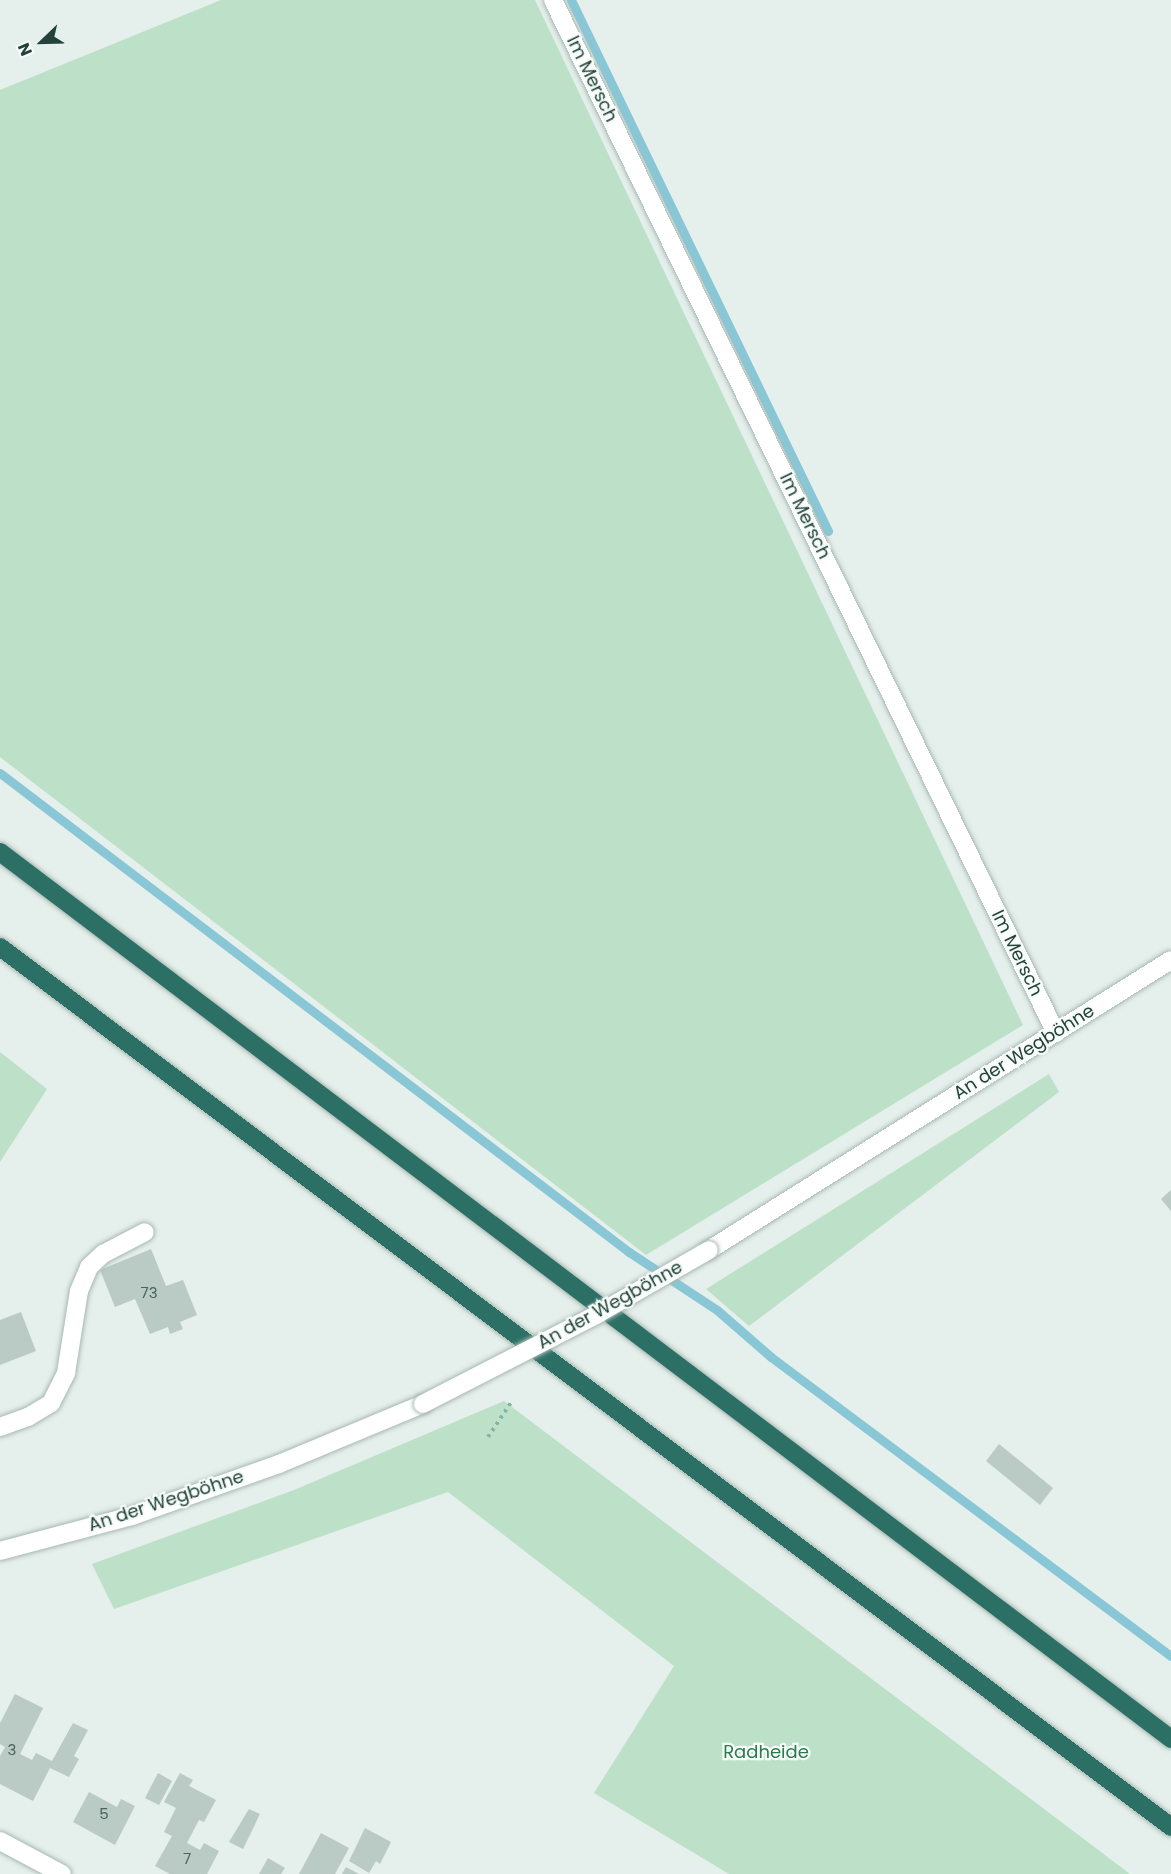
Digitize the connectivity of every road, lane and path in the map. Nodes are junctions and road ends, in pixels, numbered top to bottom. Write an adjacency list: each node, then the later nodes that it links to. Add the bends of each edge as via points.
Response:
1 (553, 0): 5 (street, Im Mersch)
2 (0, 852): 11 (highway)
3 (0, 947): 12 (highway)
4 (1171, 960): 5 (street, An der Wegböhne)
5 (1056, 1033): 10 (street, An der Wegböhne, bridge, via 709,1250 596,1315 423,1404 279,1464 132,1516)
6 (145, 1232): 8 (street, via 103,1254 89,1267 79,1291 66,1373 51,1402)
7 (512, 1401): 9 (path)
8 (7, 1425)
9 (488, 1437)
10 (0, 1551)
11 (1171, 1739)
12 (1171, 1827)
13 (0, 1840): 14 (street)
14 (62, 1874)

